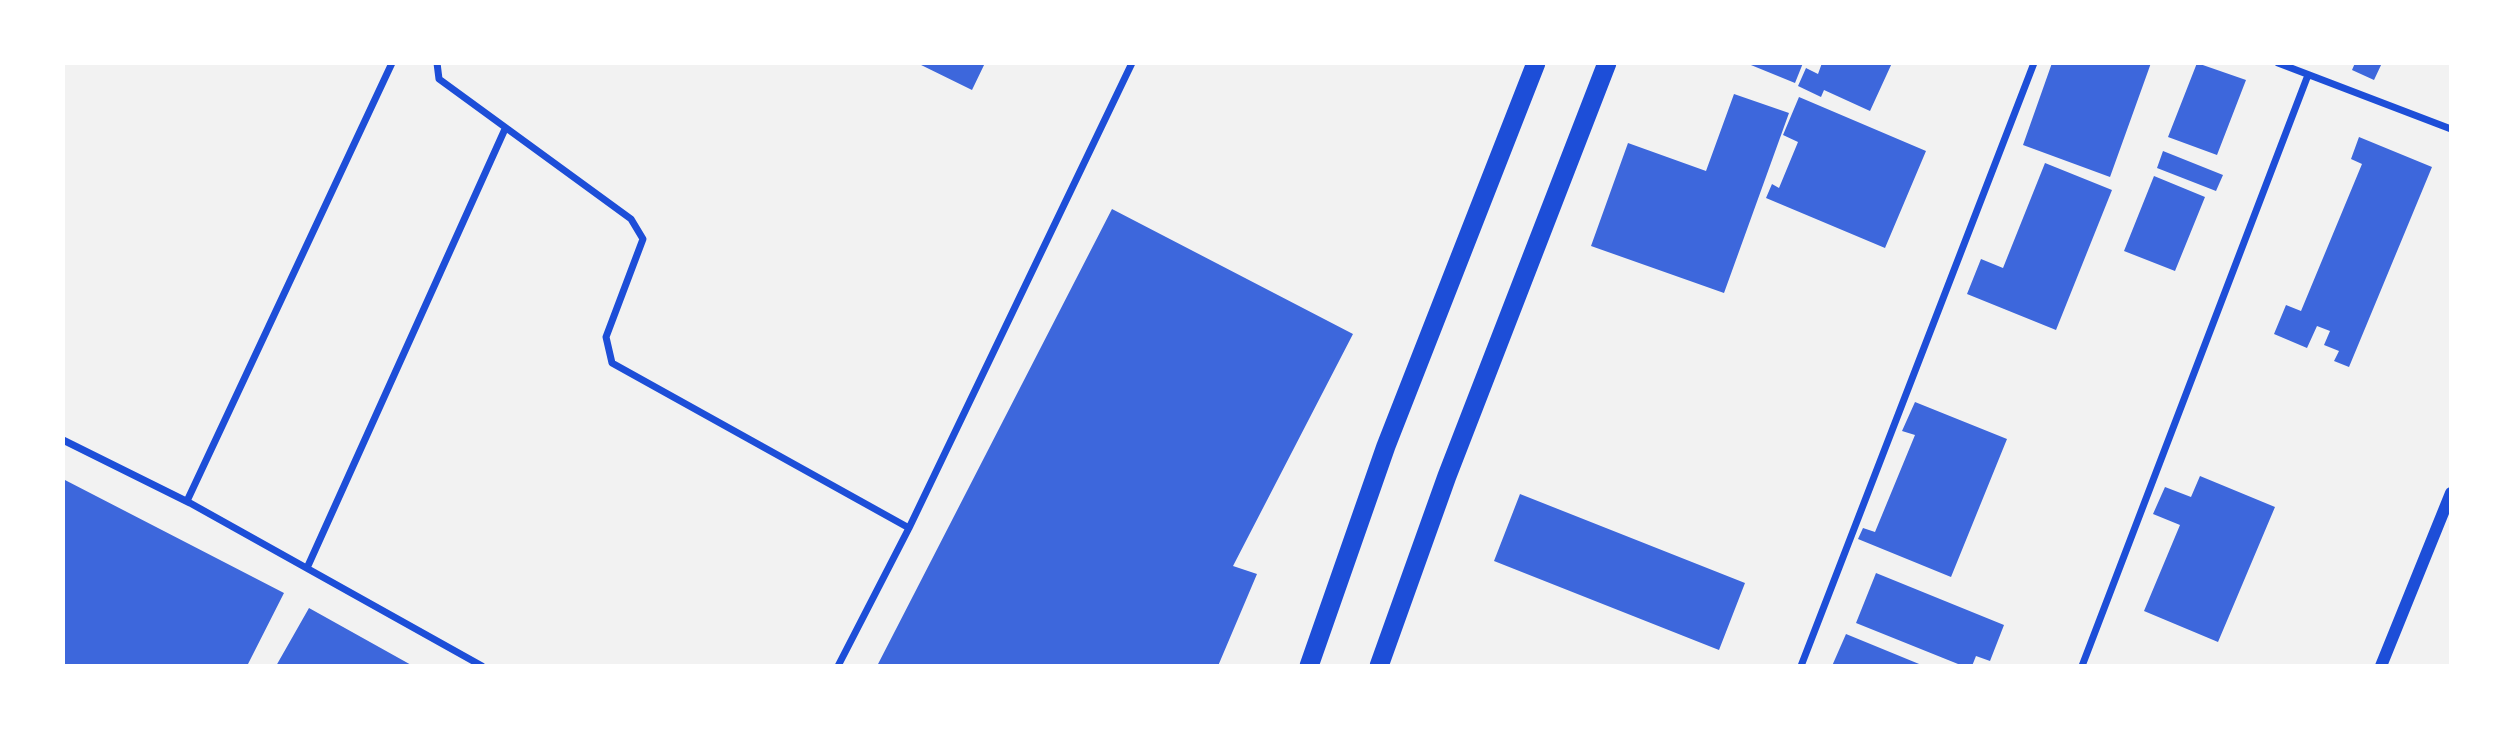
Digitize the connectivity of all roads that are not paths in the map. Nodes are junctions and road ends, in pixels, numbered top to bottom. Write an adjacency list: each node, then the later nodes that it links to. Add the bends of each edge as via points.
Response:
1 (392, 63): 13 (street)
2 (437, 63): 9 (street, via 439,79)
3 (1132, 63): 14 (street)
4 (1536, 63): 18 (highway, via 1386,446)
5 (1607, 63): 19 (highway)
6 (2034, 63): 20 (street)
7 (2278, 63): 8 (street)
8 (2308, 75): 10 (street); 21 (street)
9 (505, 129): 14 (street, via 631,219 643,239 606,337 612,363); 15 (street)
10 (2451, 129)
11 (63, 440): 13 (street)
12 (2451, 493): 22 (street)
13 (187, 501): 15 (street)
14 (909, 528): 17 (street)
15 (307, 568): 16 (street)
16 (482, 666)
17 (838, 666)
18 (1309, 666)
19 (1379, 666)
20 (1801, 666)
21 (2082, 666)
22 (2381, 666)

